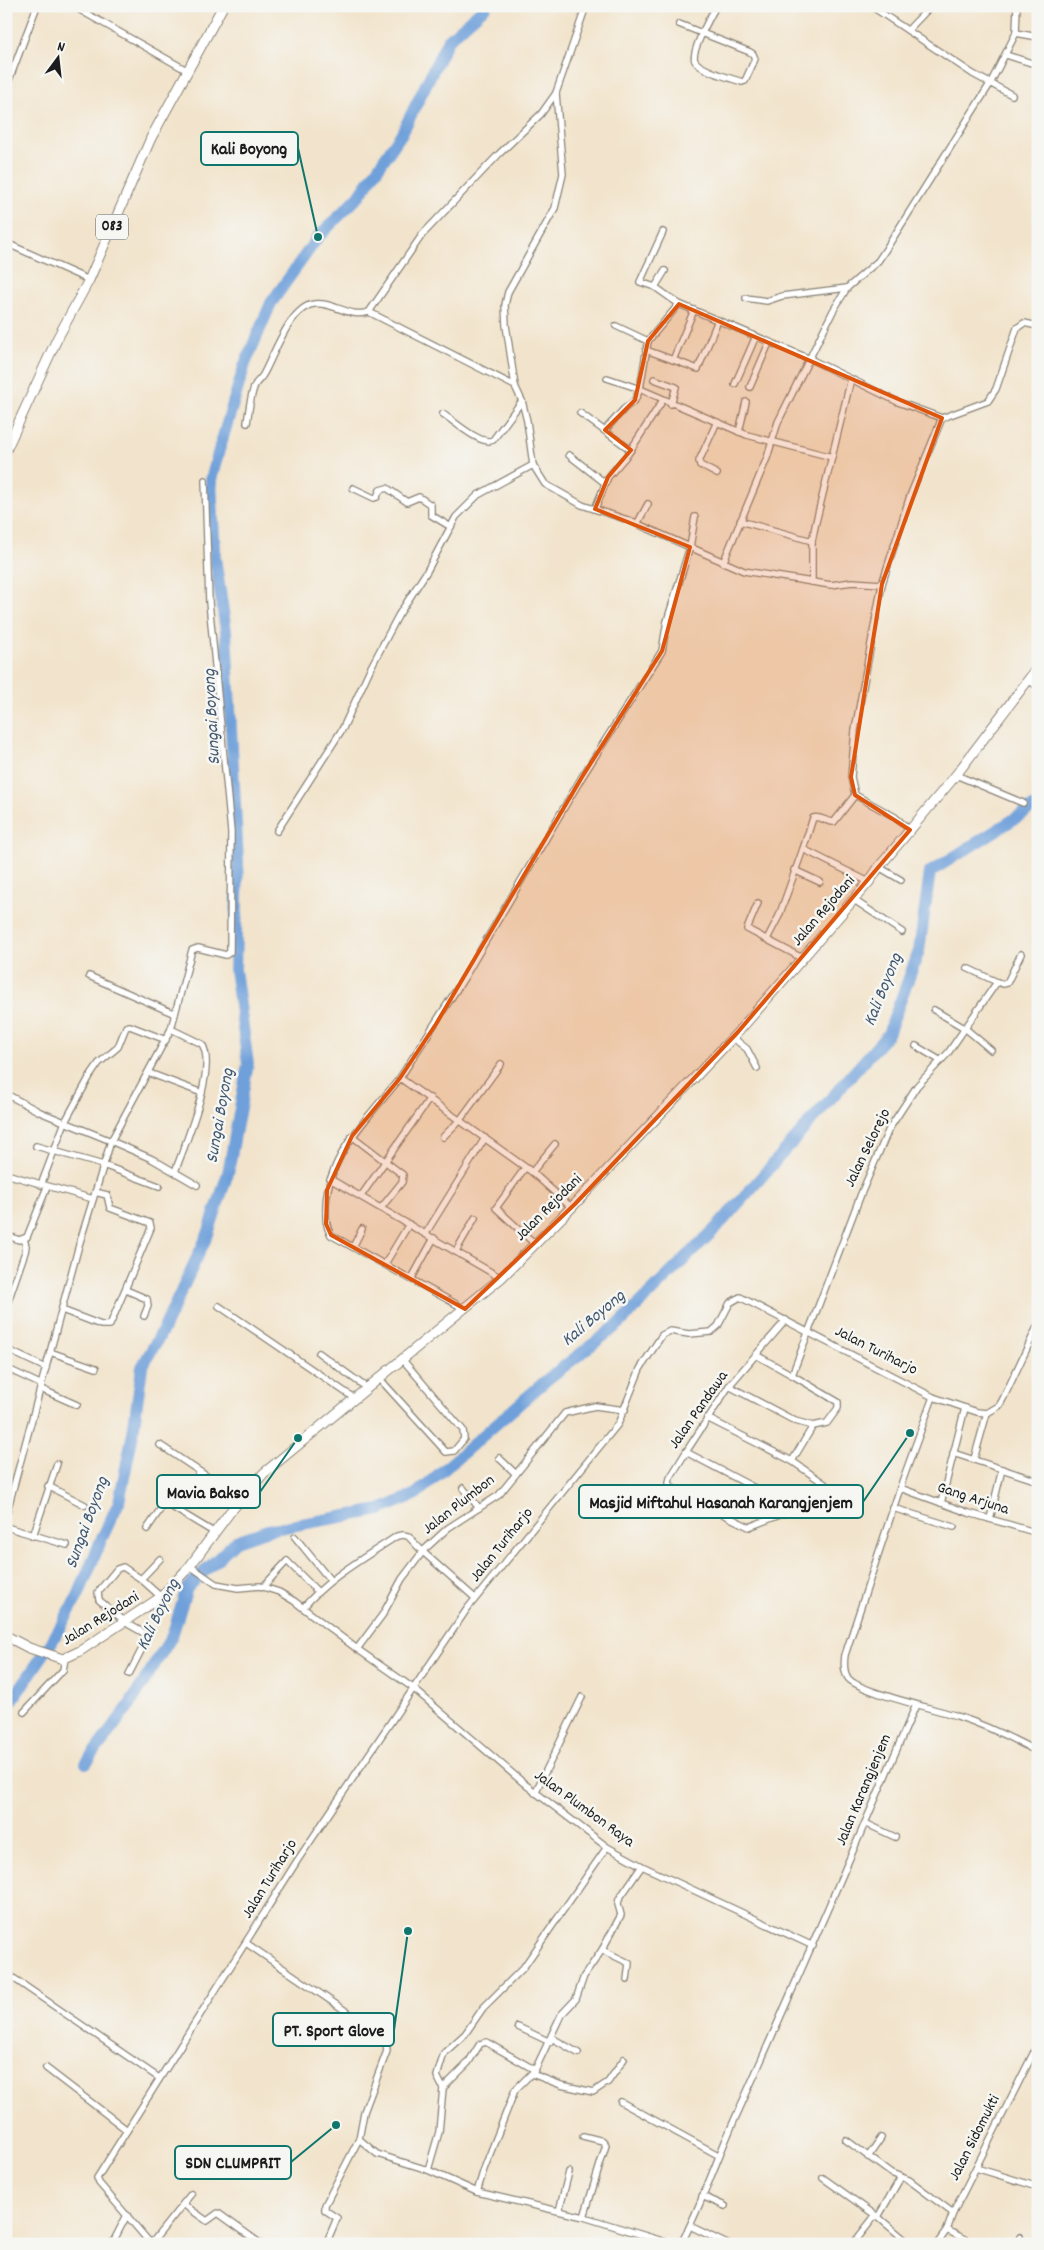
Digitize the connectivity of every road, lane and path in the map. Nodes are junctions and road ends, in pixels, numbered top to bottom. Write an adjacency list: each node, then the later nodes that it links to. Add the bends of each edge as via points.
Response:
1 (37, 6): 18 (street)
2 (73, 6): 16 (street)
3 (223, 6): 16 (main road, 083)
4 (586, 6): 19 (street)
5 (716, 6): 11 (street)
6 (871, 6): 10 (street)
7 (931, 6): 10 (street)
8 (1017, 6): 12 (street)
9 (679, 24): 11 (street)
10 (908, 30): 17 (street)
11 (702, 33): 11 (street, via 756,56 746,81 702,67 696,62 694,57)
12 (1016, 33): 13 (street); 14 (street)
13 (1038, 37)
14 (1006, 55): 15 (street); 17 (street)
15 (1038, 65)
16 (188, 71): 24 (main road, 083, via 151,138)
17 (990, 84): 20 (street); 26 (street, via 882,255)
18 (6, 88)
19 (556, 93): 30 (street, via 542,114 422,235); 44 (street, via 562,174 555,208 508,292 505,305)
20 (1012, 95)
21 (663, 232): 25 (street, via 640,282)
22 (6, 244): 24 (street)
23 (665, 271): 25 (street)
24 (89, 280): 59 (main road, 083, via 57,339)
25 (655, 287): 28 (street)
26 (847, 288): 27 (street, via 782,296 767,302); 38 (street)
27 (746, 298)
28 (679, 304): 29 (street); 35 (street)
29 (694, 310): 31 (street); 39 (street)
30 (369, 312): 44 (street); 54 (street, via 362,315 325,305 306,306 281,338 264,374 255,385)
31 (718, 320): 34 (street); 39 (street, via 699,368)
32 (616, 326): 35 (street)
33 (1038, 326): 53 (street, via 1024,323 1017,328 996,389 988,401)
34 (756, 336): 36 (street); 43 (street)
35 (648, 341): 37 (street)
36 (770, 343): 38 (street); 45 (street)
37 (646, 350): 39 (street); 46 (street)
38 (810, 358): 42 (street); 58 (street)
39 (673, 360)
40 (607, 378): 46 (street)
41 (654, 378): 50 (street, via 676,387)
42 (851, 379): 53 (street, via 898,402); 62 (street)
43 (735, 384)
44 (515, 386): 48 (street)
45 (750, 387)
46 (640, 389): 47 (street); 56 (street, via 635,400)
47 (663, 400): 50 (street); 60 (street)
48 (522, 401): 52 (street, via 493,440 488,442); 63 (street)
49 (746, 402): 57 (street)
50 (671, 404): 55 (street)
51 (580, 413): 56 (street)
52 (444, 414)
53 (942, 418): 78 (street, via 910,496)
54 (247, 423)
55 (716, 424): 57 (street); 64 (street, via 699,461 700,465)
56 (605, 430): 60 (street)
57 (739, 432): 58 (street)
58 (771, 442): 62 (street); 71 (street)
59 (6, 450)
60 (631, 450): 66 (street)
61 (569, 455): 66 (street)
62 (832, 457): 74 (street)
63 (533, 465): 69 (street, via 545,484); 73 (street, via 478,495 456,517)
64 (717, 474)
65 (205, 480): 103 (street, via 209,602 231,832 230,952 226,955 198,948 192,950)
66 (605, 484): 69 (street)
67 (353, 488): 73 (street, via 374,498 380,490 387,488 407,502 419,498 431,505 431,515)
68 (648, 504): 72 (street)
69 (595, 509): 72 (street)
70 (695, 517): 75 (street)
71 (740, 521): 74 (street); 76 (street)
72 (637, 524): 75 (street)
73 (451, 527): 86 (street, via 428,571 398,616 343,728)
74 (812, 541): 77 (street)
75 (690, 547): 76 (street); 114 (street, via 662,651)
76 (723, 563): 77 (street, via 744,572)
77 (812, 582): 78 (street)
78 (882, 584): 83 (street, via 855,730 850,777)
79 (1038, 667): 80 (main road, Jalan Rejodani)
80 (1029, 681): 81 (street); 82 (main road, Jalan Rejodani)
81 (1038, 686)
82 (956, 775): 84 (street); 85 (main road, Jalan Rejodani)
83 (855, 795): 85 (street, via 895,817); 87 (street, via 834,822 813,818)
84 (1023, 803)
85 (910, 830): 88 (main road, Jalan Rejodani)
86 (277, 832)
87 (803, 849): 89 (street); 92 (street)
88 (879, 867): 90 (street); 92 (main road, Jalan Rejodani)
89 (794, 870): 91 (street); 96 (street, via 779,916)
90 (901, 880)
91 (820, 882)
92 (869, 882): 93 (main road, Jalan Rejodani)
93 (854, 900): 95 (street); 98 (main road, Jalan Rejodani)
94 (758, 903): 96 (street, via 747,927)
95 (902, 932)
96 (767, 939): 98 (street)
97 (1021, 954): 101 (street, Jalan Selorejo, via 1007,982)
98 (802, 958): 106 (main road, Jalan Rejodani)
99 (968, 968): 101 (street)
100 (89, 976): 103 (street)
101 (997, 982): 104 (street, Jalan Selorejo)
102 (934, 1010): 104 (street)
103 (175, 1014): 105 (street)
104 (966, 1028): 109 (street); 110 (street, Jalan Selorejo)
105 (171, 1029): 107 (street); 115 (street, via 204,1048)
106 (735, 1035): 112 (street, via 749,1051); 140 (main road, Jalan Rejodani)
107 (166, 1040): 113 (street); 119 (street, via 126,1027 116,1050 90,1076)
108 (916, 1046): 110 (street)
109 (992, 1050)
110 (941, 1061): 163 (street, Jalan Selorejo, via 917,1086 889,1129 861,1194)
111 (501, 1064): 118 (street)
112 (757, 1068)
113 (149, 1073): 115 (street); 123 (street)
114 (400, 1078): 117 (street); 120 (street)
115 (202, 1093): 130 (street)
116 (6, 1094): 119 (street)
117 (430, 1098): 118 (street); 127 (street)
118 (460, 1120): 121 (street); 122 (street)
119 (65, 1122): 123 (street); 126 (street)
120 (352, 1136): 127 (street); 133 (street)
121 (443, 1137)
122 (485, 1138): 129 (street); 145 (street)
123 (111, 1141): 128 (street); 130 (street)
124 (555, 1144): 131 (street)
125 (36, 1146): 126 (street)
126 (54, 1151): 128 (street); 135 (street)
127 (385, 1162): 138 (street); 141 (street, via 404,1178)
128 (103, 1165): 136 (street); 137 (street)
129 (525, 1168): 131 (street); 149 (street, via 496,1208)
130 (175, 1172): 134 (street)
131 (532, 1172): 140 (street)
132 (6, 1174): 135 (street)
133 (330, 1179): 138 (street); 150 (street, via 327,1229 331,1235)
134 (197, 1185)
135 (44, 1186): 139 (street); 148 (street, via 30,1231)
136 (159, 1186)
137 (95, 1192): 139 (street); 155 (street, via 107,1195 110,1208 151,1226)
138 (362, 1196): 141 (street)
139 (93, 1198): 159 (street)
140 (571, 1207): 149 (main road, Jalan Rejodani)
141 (381, 1208): 143 (street)
142 (475, 1218): 151 (street)
143 (409, 1224): 145 (street); 152 (street)
144 (362, 1229): 150 (street)
145 (426, 1234): 147 (street)
146 (6, 1235): 148 (street)
147 (434, 1238): 151 (street); 153 (street)
148 (24, 1239): 156 (street, via 25,1252)
149 (535, 1244): 154 (main road, Jalan Rejodani)
150 (354, 1247): 152 (street)
151 (456, 1251): 154 (street)
152 (385, 1264): 153 (street)
153 (412, 1278): 158 (street)
154 (501, 1278): 158 (main road, Jalan Rejodani)
155 (126, 1290): 159 (street, via 110,1325 101,1325); 160 (street, via 146,1299 148,1306)
156 (6, 1306)
157 (219, 1306): 178 (street)
158 (465, 1308): 168 (main road, Jalan Rejodani)
159 (62, 1310): 165 (street)
160 (144, 1316)
161 (786, 1320): 163 (street, Jalan Turiharjo); 167 (street, Jalan Pandawa); 181 (street, Jalan Turiharjo, via 736,1298 711,1332 689,1334 670,1331 662,1335 640,1369)
162 (1038, 1324): 182 (street, via 1003,1399)
163 (810, 1333): 172 (street, Jalan Selorejo); 177 (street, Jalan Turiharjo)
164 (6, 1349): 170 (street)
165 (50, 1352): 170 (street); 171 (street)
166 (319, 1353): 176 (street)
167 (756, 1355): 172 (street); 174 (street, Jalan Pandawa)
168 (402, 1359): 173 (main road, Jalan Rejodani); 173 (street, via 463,1430 464,1439 454,1451 446,1452)
169 (6, 1368): 175 (street)
170 (46, 1368): 175 (street)
171 (96, 1368)
172 (792, 1375): 184 (street, via 838,1402 838,1408 827,1423)
173 (380, 1378): 176 (main road, Jalan Rejodani)
174 (730, 1386): 183 (street, Jalan Pandawa); 184 (street, via 795,1421)
175 (41, 1387): 179 (street); 206 (street)
176 (367, 1388): 178 (main road, Jalan Rejodani)
177 (933, 1396): 180 (street, Jalan Turiharjo); 198 (street)
178 (354, 1398): 199 (main road, Jalan Rejodani, via 264,1473)
179 (77, 1405)
180 (965, 1408): 182 (street, Jalan Turiharjo); 187 (street)
181 (625, 1410): 194 (street, Jalan Plumbon, via 596,1406 565,1413); 224 (street, Jalan Turiharjo, via 608,1437)
182 (987, 1413): 189 (street)
183 (707, 1418): 186 (street, Jalan Pandawa); 190 (street)
184 (813, 1426): 190 (street)
185 (160, 1446): 193 (street)
186 (686, 1452): 205 (street); 205 (street, Jalan Pandawa, via 670,1478 669,1483 675,1491 745,1527)
187 (953, 1453): 189 (street); 200 (street)
188 (499, 1458): 194 (street)
189 (974, 1459): 192 (street)
190 (792, 1461): 205 (street, via 827,1486)
191 (57, 1464): 196 (street)
192 (1002, 1469): 195 (street); 207 (street)
193 (200, 1472): 199 (street); 202 (street)
194 (516, 1474): 203 (street, Jalan Plumbon, via 499,1495)
195 (1038, 1481)
196 (48, 1486): 201 (street); 213 (street)
197 (463, 1488): 203 (street)
198 (900, 1488): 200 (street, Gang Arjuna); 204 (street)
199 (241, 1498): 212 (main road, Jalan Rejodani)
200 (942, 1503): 207 (street, Gang Arjuna)
201 (85, 1505)
202 (177, 1508): 210 (street, via 164,1504); 212 (street)
203 (479, 1508): 216 (street, Jalan Plumbon, via 448,1528)
204 (893, 1508): 209 (street); 233 (street, via 845,1655 845,1671 852,1681)
205 (795, 1509)
206 (6, 1515)
207 (990, 1520): 211 (street, Gang Arjuna)
208 (6, 1527): 213 (street)
209 (954, 1527)
210 (147, 1529)
211 (1038, 1533)
212 (215, 1534): 218 (main road, Jalan Rejodani)
213 (33, 1536): 215 (street)
214 (294, 1537): 220 (street)
215 (67, 1545)
216 (422, 1552): 220 (street, via 408,1536 401,1535); 224 (street); 228 (street, Jalan Plumbon)
217 (160, 1559): 219 (street)
218 (192, 1567): 221 (street, via 216,1584 238,1588); 223 (main road, Jalan Rejodani)
219 (141, 1579): 223 (street); 226 (street, via 120,1567 98,1592 99,1600)
220 (330, 1580): 222 (street)
221 (263, 1587): 222 (street, via 287,1561); 225 (street, Jalan Plumbon Raya, via 279,1592)
222 (317, 1591): 225 (street)
223 (161, 1597): 226 (main road, Jalan Rejodani)
224 (475, 1598): 231 (street, Jalan Turiharjo)
225 (303, 1608): 228 (street, Jalan Plumbon Raya)
226 (125, 1622): 229 (main road, Jalan Rejodani); 230 (street, via 146,1637)
227 (6, 1636): 229 (main road, Jalan Rejodani)
228 (357, 1649): 231 (street, Jalan Plumbon Raya)
229 (60, 1658): 234 (street, via 62,1670)
230 (129, 1674)
231 (413, 1688): 236 (street, Jalan Plumbon Raya); 241 (street, Jalan Turiharjo)
232 (582, 1697): 236 (street)
233 (916, 1705): 235 (street, via 1004,1733); 237 (street, Jalan Karangjenjem)
234 (24, 1712)
235 (1038, 1752)
236 (535, 1793): 239 (street, Jalan Plumbon Raya)
237 (865, 1823): 238 (street); 242 (street, Jalan Karangjenjem)
238 (895, 1837)
239 (607, 1846): 240 (street, Jalan Plumbon Raya); 254 (street, via 523,1968 444,2053 437,2076)
240 (642, 1866): 242 (street, Jalan Plumbon Raya); 243 (street, via 619,1899 621,1915)
241 (246, 1943): 253 (street, Jalan Turiharjo); 259 (street, via 383,2037 387,2051 364,2112)
242 (813, 1946): 261 (street, Jalan Karangjenjem)
243 (602, 1950): 245 (street, via 629,1963); 247 (street, via 584,1976 576,1999 561,2015)
244 (6, 1973): 253 (street)
245 (627, 1980)
246 (518, 2027): 247 (street)
247 (551, 2040): 249 (street); 252 (street)
248 (1038, 2044): 263 (street, Jalan Sidomukti)
249 (578, 2053)
250 (624, 2059): 252 (street, via 597,2092 561,2085)
251 (46, 2068): 256 (street)
252 (533, 2072): 254 (street, via 483,2041 460,2073); 269 (street, via 515,2090 509,2102)
253 (159, 2078): 256 (street, Jalan Turiharjo)
254 (443, 2088): 264 (street, via 439,2132)
255 (621, 2102): 261 (street)
256 (127, 2130): 276 (street, Jalan Turiharjo, via 97,2178)
257 (582, 2136): 277 (street, via 603,2141 606,2145)
258 (881, 2138): 262 (street)
259 (360, 2139): 264 (street, via 377,2154); 285 (street, via 326,2200 325,2210 337,2218)
260 (846, 2140): 262 (street)
261 (718, 2155): 271 (street, Jalan Karangjenjem)
262 (868, 2157): 266 (street, via 891,2174)
263 (976, 2168): 268 (street); 275 (street, Jalan Sidomukti)
264 (428, 2170): 269 (street)
265 (569, 2172): 274 (street)
266 (901, 2177): 275 (street); 278 (street)
267 (823, 2178): 278 (street)
268 (1038, 2188)
269 (477, 2192): 274 (street)
270 (191, 2194): 272 (street)
271 (702, 2196): 273 (street); 279 (street, Jalan Karangjenjem)
272 (183, 2204): 283 (street); 284 (street, via 207,2221 218,2213)
273 (725, 2206)
274 (559, 2211): 277 (street)
275 (953, 2214): 280 (street, Jalan Sidomukti)
276 (128, 2215): 282 (street); 283 (street)
277 (584, 2217): 286 (street)
278 (876, 2217): 289 (street); 290 (street)
279 (690, 2226): 287 (street, Jalan Karangjenjem); 288 (street)
280 (947, 2230): 291 (street, Jalan Sidomukti); 292 (street)
281 (1020, 2237): 293 (street)
282 (112, 2244)
283 (151, 2244)
284 (261, 2244)
285 (326, 2244)
286 (672, 2244)
287 (681, 2244)
288 (727, 2244)
289 (853, 2244)
290 (910, 2244)
291 (937, 2244)
292 (974, 2244)
293 (1017, 2244)

